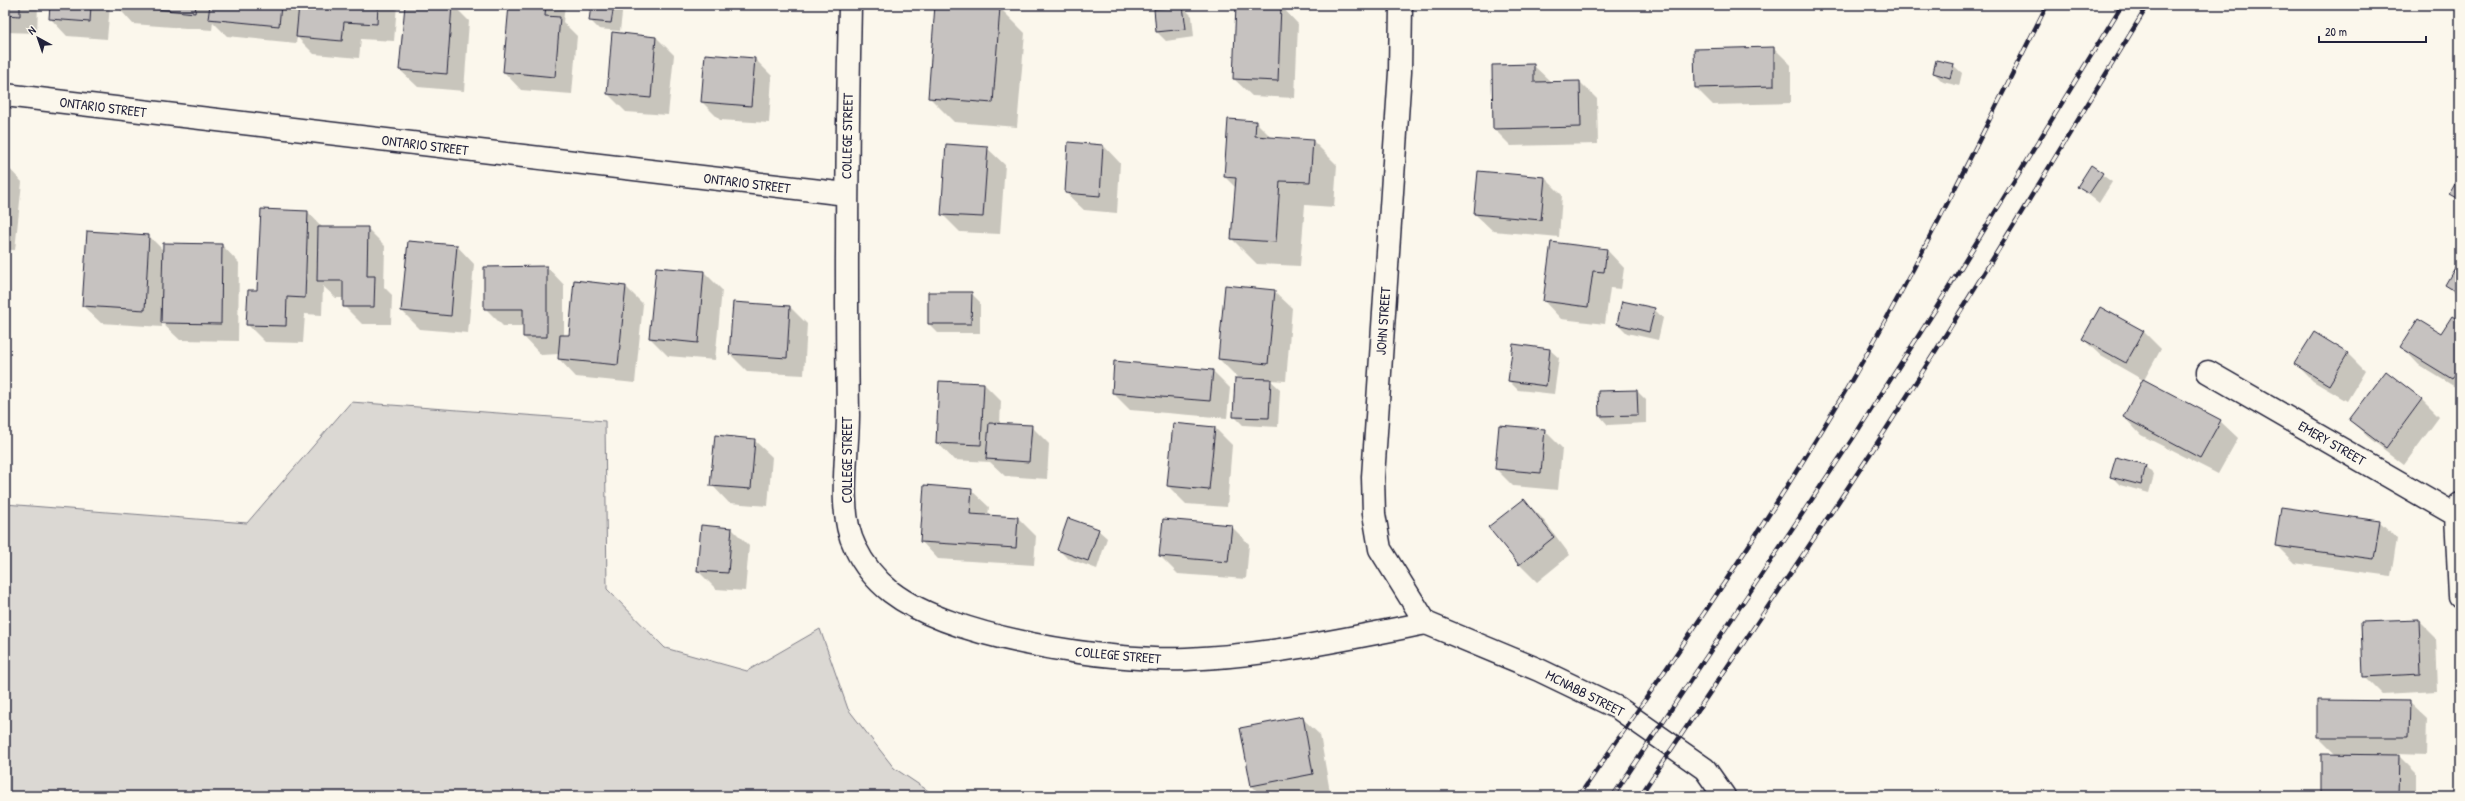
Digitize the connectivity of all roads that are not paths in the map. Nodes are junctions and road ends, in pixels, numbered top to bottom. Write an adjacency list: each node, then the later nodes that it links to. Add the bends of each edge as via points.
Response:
1 (850, 5): 4 (street, COLLEGE STREET)
2 (1401, 5): 8 (street, JOHN STREET, via 1400,72 1373,477 1374,514 1380,549)
3 (5, 95): 4 (street, ONTARIO STREET)
4 (846, 194): 8 (street, COLLEGE STREET, via 848,435 845,481 848,528 854,545 868,568 891,592 935,616 996,635 1084,654 1192,659 1288,650)
5 (2208, 372): 6 (street, EMERY STREET)
6 (2458, 510): 7 (street)
7 (2460, 596)
8 (1426, 623): 9 (street, MCNABB STREET, via 1539,670 1618,708 1705,769)
9 (1724, 796)

